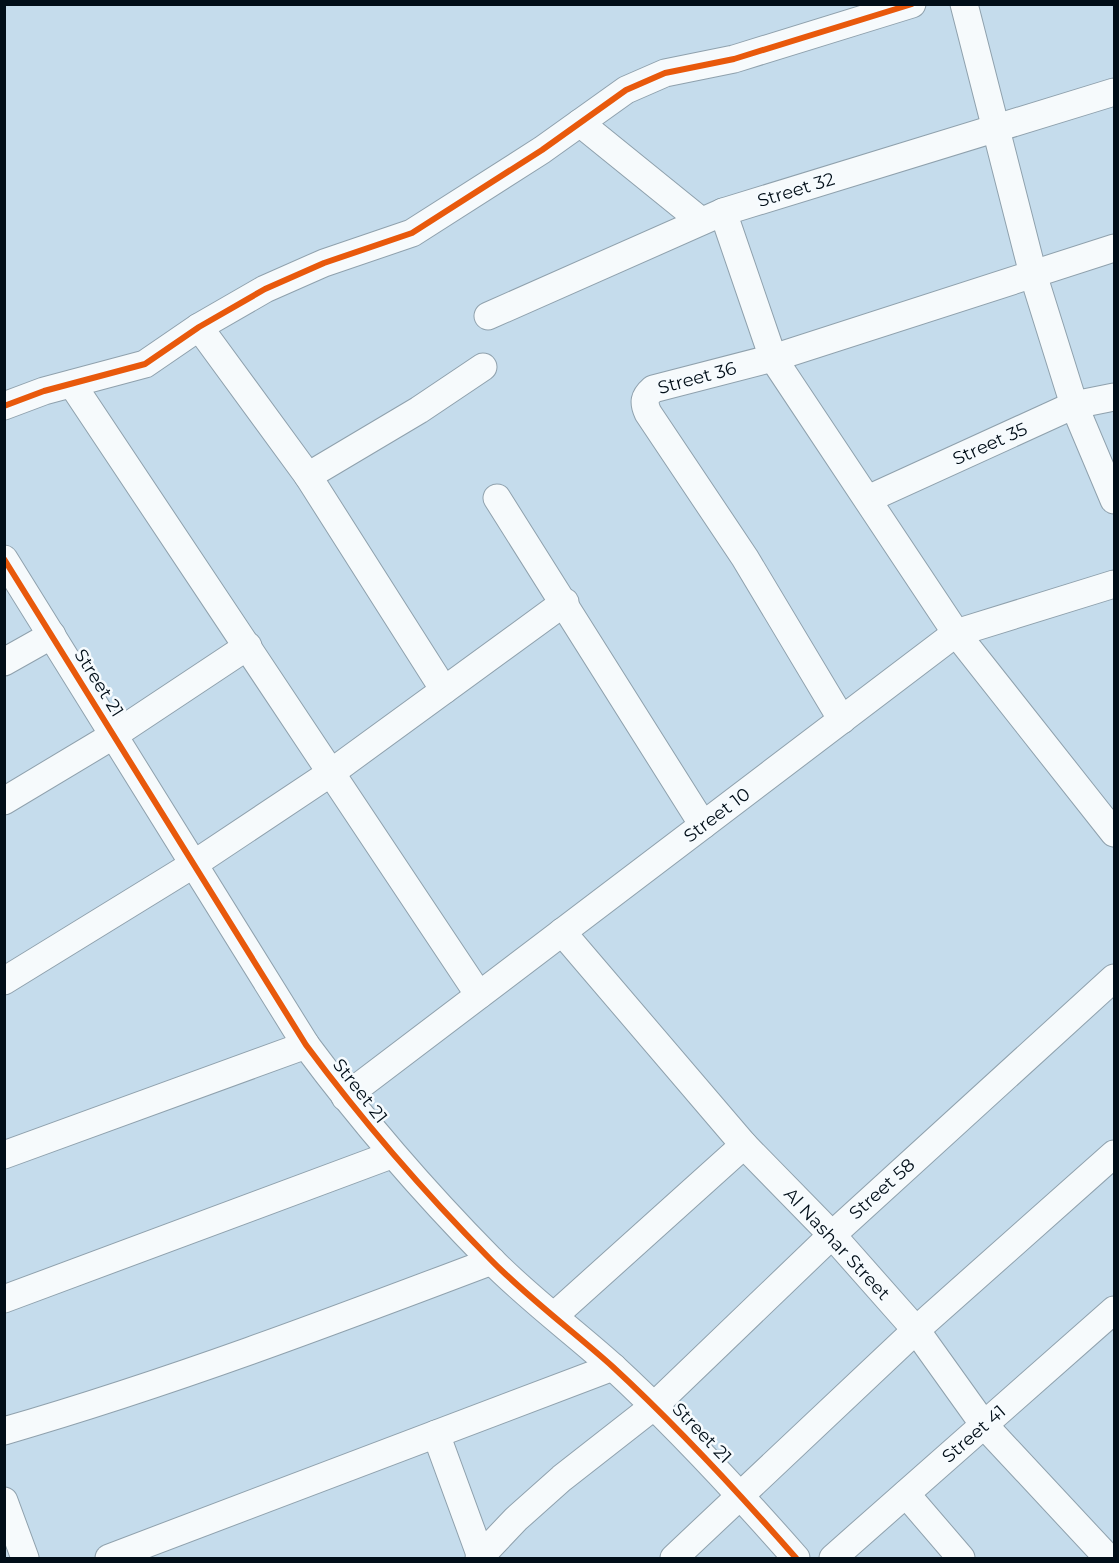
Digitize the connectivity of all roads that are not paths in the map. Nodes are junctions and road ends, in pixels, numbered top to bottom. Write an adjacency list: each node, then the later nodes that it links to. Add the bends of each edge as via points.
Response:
1 (912, 4): 4 (street, via 734,59 665,73 626,90)
2 (964, 4): 5 (street)
3 (1114, 92): 5 (street, Street 32)
4 (580, 123): 6 (street); 10 (street, via 422,227 265,289)
5 (997, 130): 6 (street, Street 32); 8 (street)
6 (712, 217): 9 (street, Street 32); 11 (street)
7 (1114, 248): 8 (street, Street 36)
8 (1033, 274): 11 (street, Street 36); 15 (street)
9 (488, 316)
10 (199, 327): 13 (street, via 145,364); 17 (street)
11 (773, 358): 19 (street); 29 (street, Street 36, via 653,389 646,395 644,405 745,558)
12 (483, 367): 17 (street)
13 (72, 384): 16 (street); 26 (street)
14 (1114, 397): 15 (street, Street 35)
15 (1074, 405): 19 (street, Street 35); 20 (street)
16 (4, 406)
17 (308, 476): 28 (street)
18 (497, 498): 23 (street)
19 (868, 498): 24 (street)
20 (1114, 500)
21 (4, 559): 25 (street, Street 21)
22 (1114, 584): 24 (street, Street 10)
23 (565, 602): 28 (street); 33 (street)
24 (956, 633): 29 (street, Street 10); 34 (street)
25 (52, 635): 27 (street); 30 (street, Street 21)
26 (248, 646): 30 (street); 31 (street)
27 (4, 662)
28 (444, 690): 31 (street)
29 (842, 720): 33 (street, Street 10)
30 (114, 735): 32 (street); 35 (street, Street 21)
31 (332, 772): 35 (street); 39 (street)
32 (4, 801)
33 (703, 825): 36 (street, Street 10)
34 (1114, 833)
35 (194, 864): 38 (street); 40 (street, Street 21)
36 (562, 932): 39 (street, Street 10); 42 (street, Al Nashar Street)
37 (1114, 978): 46 (street, Street 58)
38 (4, 981)
39 (479, 995): 41 (street, Street 10)
40 (306, 1045): 41 (street, Street 21); 44 (street)
41 (345, 1097): 45 (street, Street 21)
42 (744, 1145): 46 (street, Al Nashar Street); 50 (street)
43 (1114, 1154): 51 (street)
44 (4, 1155)
45 (391, 1155): 47 (street, Street 21); 48 (street)
46 (832, 1235): 51 (street, Al Nashar Street); 53 (street, Street 58)
47 (492, 1261): 50 (street, Street 21); 55 (street, via 234,1359)
48 (4, 1299)
49 (1114, 1310): 54 (street, Street 41)
50 (555, 1316): 52 (street, Street 21)
51 (916, 1330): 54 (street, Al Nashar Street); 58 (street)
52 (613, 1367): 53 (street, Street 21); 56 (street)
53 (654, 1406): 58 (street, Street 21); 62 (street, Street 58, via 562,1478)
54 (984, 1425): 57 (street, Street 41); 67 (street, Al Nashar Street)
55 (4, 1431)
56 (436, 1434): 61 (street); 62 (street)
57 (906, 1494): 65 (street, Street 41); 66 (street)
58 (740, 1495): 63 (street); 64 (street, Street 21)
59 (4, 1501): 60 (street)
60 (25, 1558)
61 (109, 1558)
62 (480, 1558)
63 (674, 1558)
64 (796, 1558)
65 (833, 1558)
66 (961, 1558)
67 (1108, 1558)

